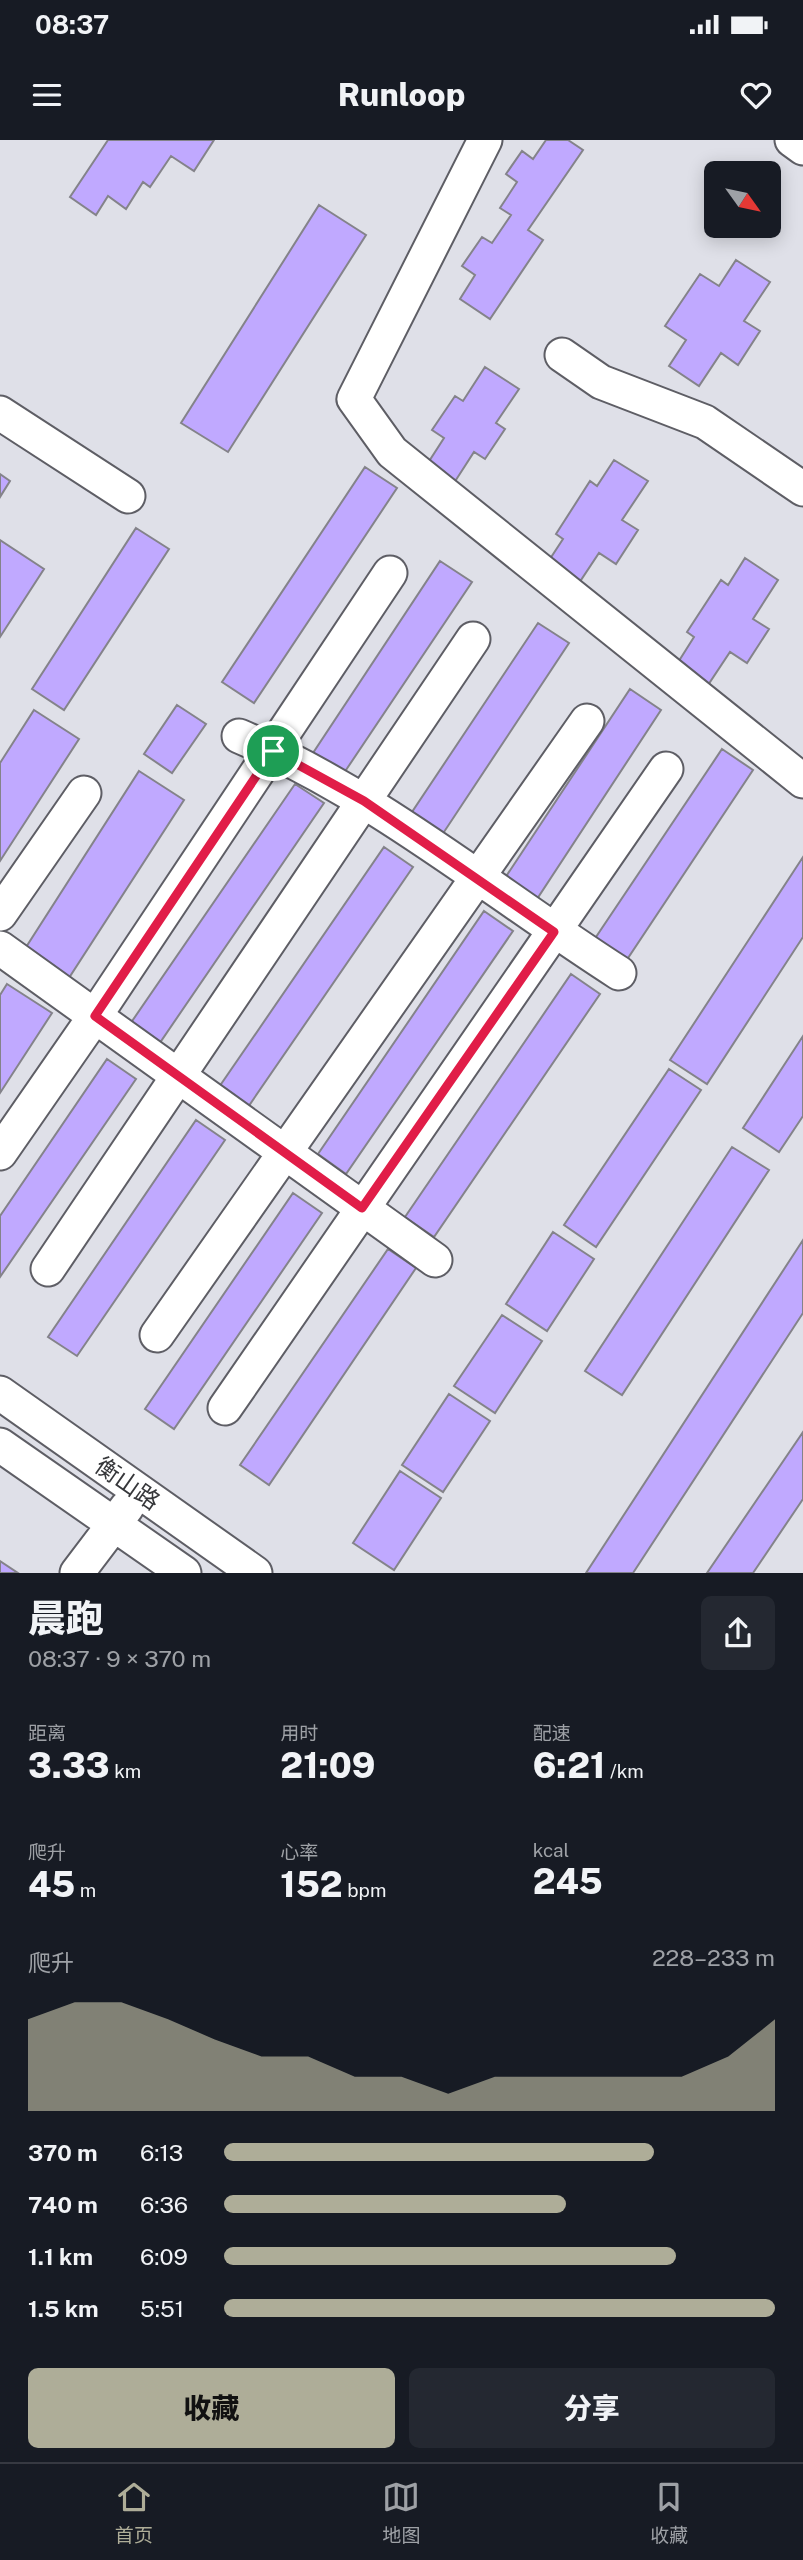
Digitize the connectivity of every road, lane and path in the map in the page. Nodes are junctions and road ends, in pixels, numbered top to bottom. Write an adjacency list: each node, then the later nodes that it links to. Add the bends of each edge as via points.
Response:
1 (485, 140): 14 (street, via 354,399 392,452)
2 (792, 140): 3 (street)
3 (803, 148)
4 (562, 355): 6 (street, via 601,382 705,422)
5 (0, 414): 7 (street)
6 (803, 489)
7 (128, 496)
8 (390, 573): 12 (street)
9 (473, 639): 16 (street)
10 (587, 721): 17 (street)
11 (239, 736): 12 (street)
12 (273, 751): 16 (street); 22 (street)
13 (666, 769): 19 (street)
14 (803, 781)
15 (84, 793): 18 (street)
16 (364, 801): 17 (street); 23 (street)
17 (478, 878): 19 (street); 25 (street)
18 (0, 914)
19 (554, 932): 21 (street); 26 (street)
20 (0, 948): 22 (street)
21 (619, 973)
22 (95, 1016): 23 (street); 24 (street)
23 (178, 1076): 25 (street); 28 (street)
24 (0, 1153)
25 (285, 1153): 26 (street); 29 (street)
26 (362, 1208): 27 (street); 31 (street)
27 (435, 1260)
28 (48, 1269)
29 (157, 1335)
30 (0, 1393): 33 (street, 衡山路)
31 (225, 1408)
32 (0, 1445): 34 (street, 衡山路)
33 (139, 1491): 34 (street); 37 (street, 衡山路)
34 (116, 1524): 35 (street); 36 (street, 衡山路)
35 (77, 1573)
36 (184, 1573)
37 (255, 1573)

